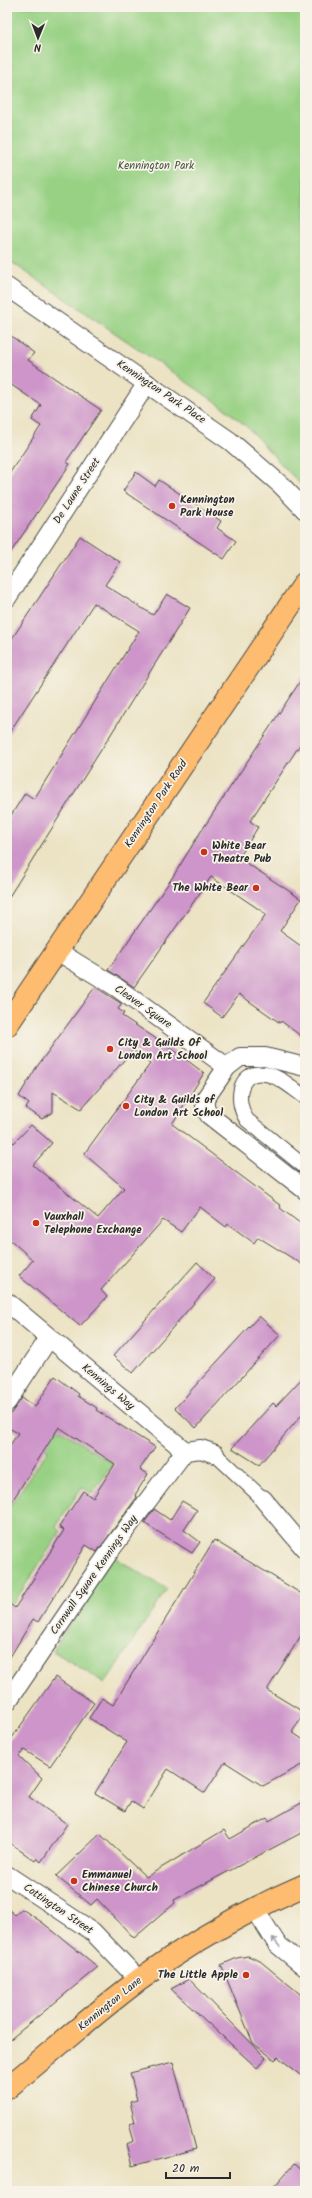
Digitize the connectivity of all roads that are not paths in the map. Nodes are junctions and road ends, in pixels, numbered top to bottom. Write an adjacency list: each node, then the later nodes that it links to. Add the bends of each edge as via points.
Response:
1 (7, 286): 2 (street, Kennington Park Place)
2 (147, 384): 3 (street, Kennington Park Place, via 230,440); 4 (street, De Laune Street)
3 (305, 510)
4 (13, 574): 6 (street, De Laune Street)
5 (305, 583): 7 (highway, Kennington Park Road)
6 (7, 598)
7 (57, 951): 8 (highway, Kennington Park Road); 9 (street, Cleaver Square, via 98,978 107,980)
8 (7, 1025)
9 (227, 1067): 10 (street, via 240,1057 292,1062); 13 (street, via 205,1099 205,1108 209,1115)
10 (305, 1067)
11 (305, 1097): 12 (street, via 278,1078 262,1074 248,1079 242,1085 239,1097 241,1111 247,1120)
12 (305, 1166)
13 (305, 1190)
14 (7, 1302): 15 (street, Kennings Way)
15 (49, 1338): 16 (street); 17 (street, Kennings Way)
16 (7, 1402)
17 (185, 1451): 18 (street, via 201,1449); 21 (street, Cornwall Square Kennings Way, via 112,1548)
18 (215, 1454): 19 (street)
19 (263, 1499): 20 (street)
20 (305, 1549)
21 (7, 1702)
22 (7, 1875): 26 (street, Cottington Street, via 92,1931)
23 (305, 1885): 24 (highway, Kennington Lane)
24 (255, 1909): 25 (street, one-way to 24, via 277,1944); 26 (highway, Kennington Lane, via 194,1943)
25 (305, 1967)
26 (139, 1980): 27 (highway, Kennington Lane)
27 (7, 2088)

